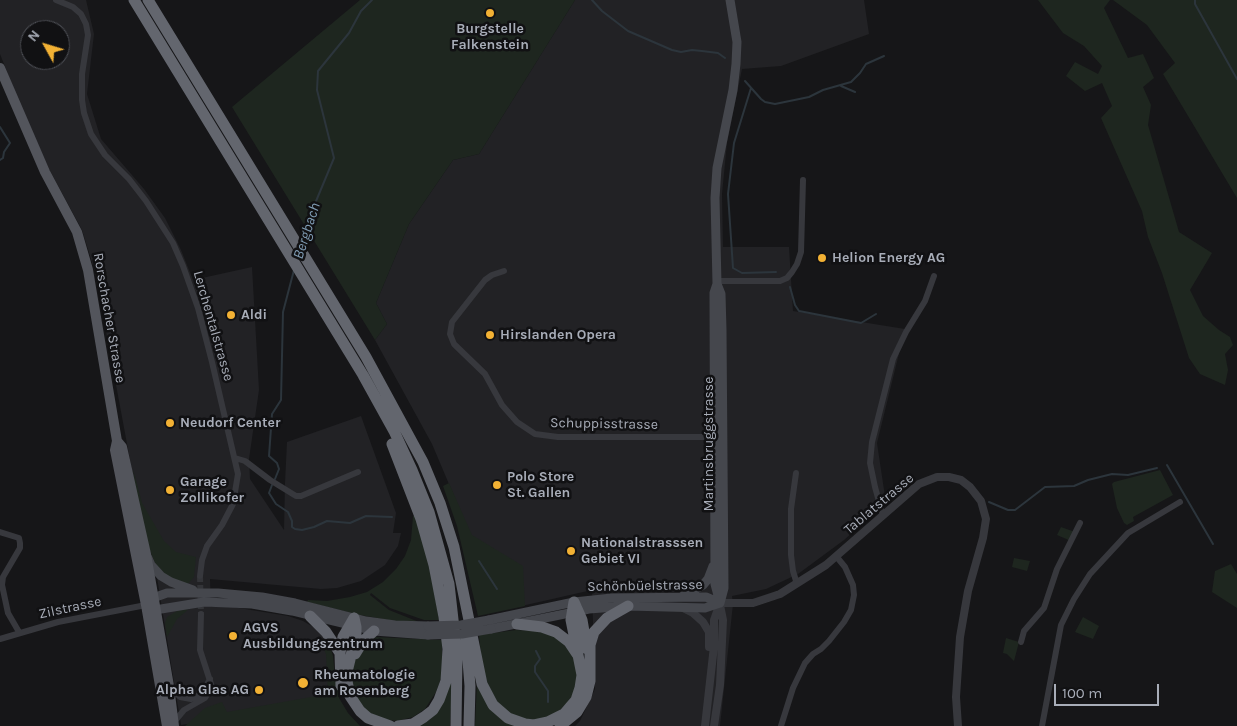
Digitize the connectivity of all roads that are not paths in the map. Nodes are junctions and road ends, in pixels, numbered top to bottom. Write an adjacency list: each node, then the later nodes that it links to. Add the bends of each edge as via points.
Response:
1 (56, 0): 13 (street, Lerchentalstrasse, via 73,7 86,24 88,35 82,100 91,134 154,212 183,266 198,308)
2 (134, 0): 10 (highway)
3 (148, 0): 25 (highway, via 391,400 438,496)
4 (730, 0): 9 (main road, Martinsbruggstrasse, via 737,42 733,90 716,180)
5 (0, 68): 12 (main road, Rorschacher Strasse, via 44,172 83,248)
6 (803, 180): 9 (street, via 801,252 787,278 780,281)
7 (504, 271): 11 (street, Schuppisstrasse, via 486,280 452,322 450,334 454,344 485,374 502,406 517,422 536,434 558,437)
8 (934, 276): 17 (street, via 925,301 893,359 872,442 870,463)
9 (717, 282): 11 (main road, Martinsbruggstrasse, via 722,330)
10 (371, 389): 51 (highway, via 421,519 437,578 448,649 446,681 433,710 413,724); 52 (highway, via 420,489 444,563 457,655)
11 (718, 436): 20 (main road, Martinsbruggstrasse); 28 (main road, Martinsbruggstrasse, via 724,588)
12 (117, 442): 21 (main road, Rorschacher Strasse, via 122,447); 29 (main road, Rorschacher Strasse, via 115,450)
13 (235, 458): 14 (street, via 245,461 296,496); 23 (street, Lerchentalstrasse, via 238,474 233,504 220,530 207,546)
14 (358, 472)
15 (796, 473): 24 (street, via 791,509 791,555)
16 (1180, 502): 59 (street, via 1128,533 1090,574 1074,599 1061,625)
17 (883, 516): 22 (street, Tablatstrasse); 58 (street, Tablatstrasse, via 919,484 937,477 961,480 981,501 985,511 986,524 968,591 960,637 956,697)
18 (1080, 523): 41 (street, via 1057,569 1044,608 1024,630)
19 (0, 532): 39 (street, via 19,538 20,543 2,585 8,612)
20 (716, 551): 27 (main road, Martinsbruggstrasse, via 708,579); 28 (main road, Martinsbruggstrasse, via 716,588)
21 (146, 554): 26 (main road, via 161,576); 29 (main road, Rorschacher Strasse)
22 (836, 556): 24 (street, Tablatstrasse); 57 (street, via 845,566 853,585 851,610 829,641 805,663 790,694)
23 (200, 576)
24 (797, 584): 28 (street, Tablatstrasse, via 753,603)
25 (463, 586): 43 (highway, via 482,684 493,705 508,718 534,725 564,714 574,703 580,688); 53 (highway, via 470,686)
26 (203, 593): 29 (main road, Schönbüelstrasse, via 167,594); 34 (main road, Schönbüelstrasse, via 295,603)
27 (679, 602): 28 (main road, Schönbüelstrasse, via 706,597); 30 (main road, Schönbüelstrasse); 31 (main road, Schönbüelstrasse, via 612,598); 44 (street, Martinsbruggstrasse, via 698,617 709,632)
28 (720, 603): 44 (street, Martinsbruggstrasse, via 714,620); 56 (street, Martinsbruggstrasse, via 723,620 720,685)
29 (152, 604): 33 (main road, Schönbüelstrasse, via 236,602); 39 (street, Zilstrasse); 47 (main road, Rorschacher Strasse); 48 (main road, Rorschacher Strasse)
30 (628, 606): 31 (main road, Schönbüelstrasse); 43 (highway, via 610,615 596,629)
31 (575, 608): 35 (main road, Schönbüelstrasse); 36 (main road, Schönbüelstrasse, via 519,615); 43 (highway, via 584,627)
32 (200, 614): 46 (street, via 200,650)
33 (310, 616): 34 (main road, Schönbüelstrasse); 42 (highway)
34 (353, 623): 37 (main road, Schönbüelstrasse); 38 (main road, Schönbüelstrasse); 42 (highway, via 343,637); 45 (highway, via 356,635)
35 (517, 624): 36 (main road, Schönbüelstrasse); 43 (highway, via 556,632)
36 (490, 625): 38 (main road, Schönbüelstrasse, bridge)
37 (374, 631): 38 (main road, Schönbüelstrasse); 45 (highway, via 363,641)
38 (428, 631)
39 (19, 632): 40 (street, Zilstrasse)
40 (0, 639)
41 (1021, 642)
42 (340, 653): 49 (highway, via 343,696 352,712)
43 (584, 658): 54 (highway, via 590,681 586,697 573,716)
44 (712, 671): 55 (street, Martinsbruggstrasse)
45 (346, 676): 50 (highway, via 350,696 360,711 372,720)
46 (210, 679): 47 (street, via 202,694 191,699 180,696); 48 (street, via 212,687 205,698 184,710)
47 (169, 686): 48 (main road, Rorschacher Strasse)
48 (172, 725)
49 (367, 726)
50 (390, 726)
51 (398, 726)
52 (456, 726)
53 (469, 726)
54 (560, 726)
55 (704, 726)
56 (714, 726)
57 (781, 726)
58 (958, 726)
59 (1042, 726)

